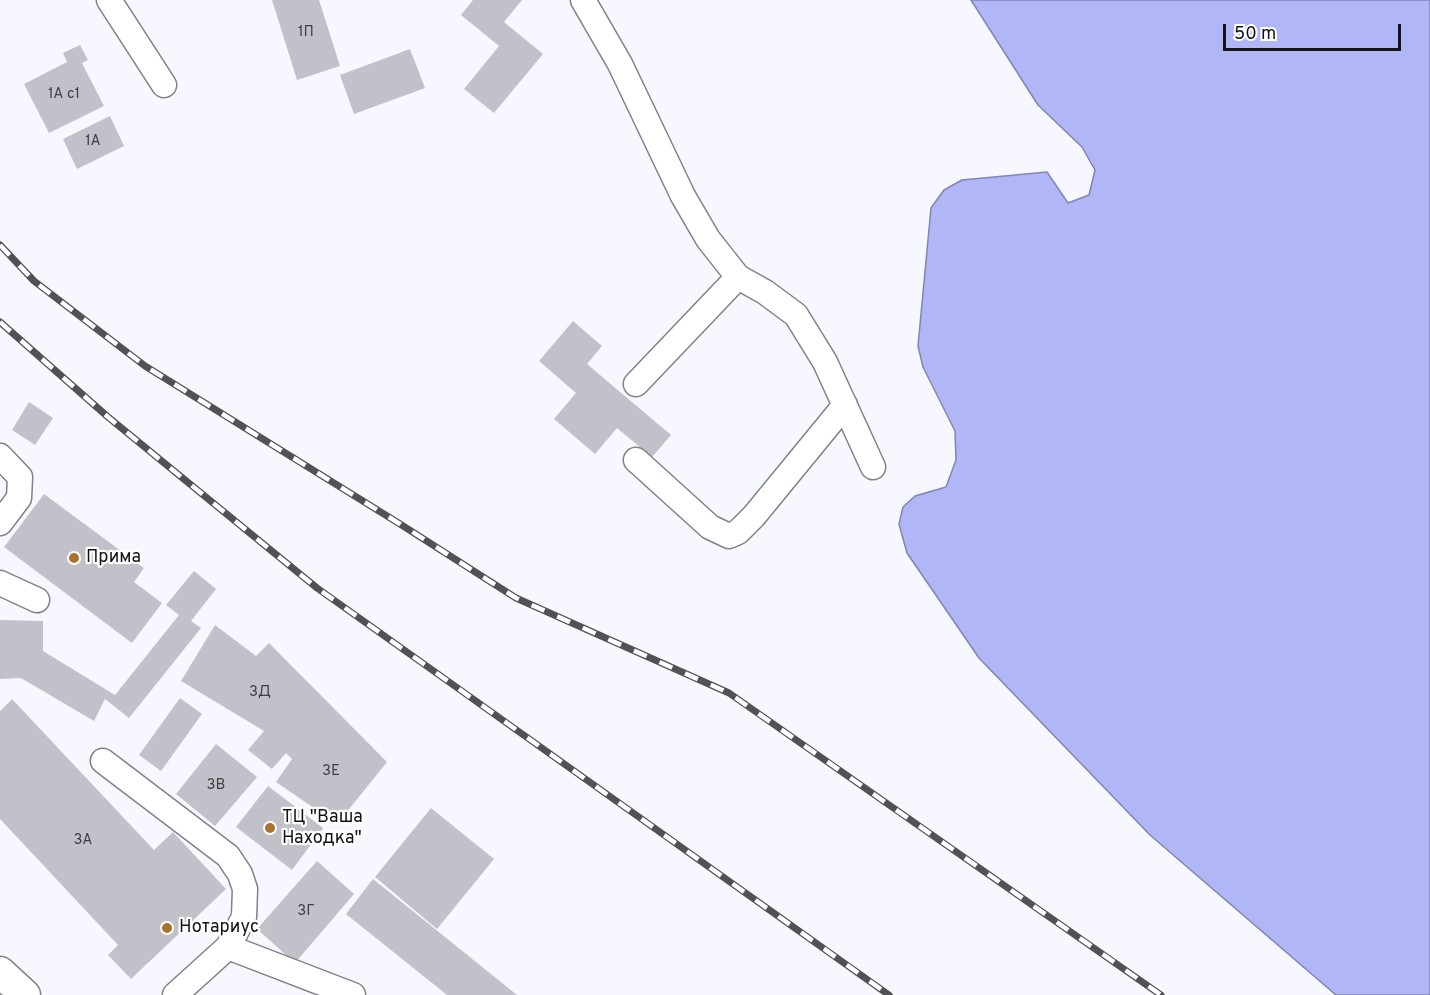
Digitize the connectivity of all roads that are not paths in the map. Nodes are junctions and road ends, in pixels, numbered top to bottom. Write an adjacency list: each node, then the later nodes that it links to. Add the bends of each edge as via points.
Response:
1 (110, 0): 3 (street)
2 (583, 0): 4 (street, via 620,63 683,196)
3 (164, 85)
4 (738, 277): 5 (street); 6 (street, via 796,315)
5 (636, 384)
6 (845, 405): 8 (street, via 753,516 729,536 710,528); 9 (street)
7 (0, 456): 10 (street, via 20,477 19,498)
8 (636, 460)
9 (873, 466)
10 (0, 523)
11 (0, 583): 12 (street)
12 (37, 600)
13 (103, 761): 14 (street, via 228,856 244,889 244,916)
14 (228, 947): 17 (street); 18 (street)
15 (0, 972): 16 (main road)
16 (26, 995)
17 (175, 995)
18 (353, 995)

